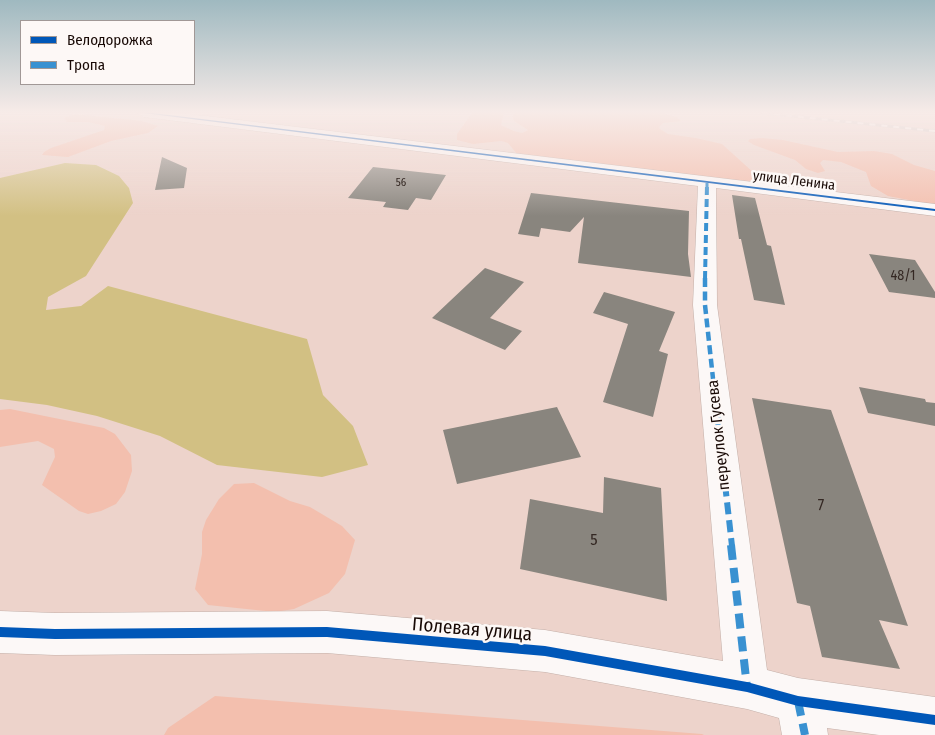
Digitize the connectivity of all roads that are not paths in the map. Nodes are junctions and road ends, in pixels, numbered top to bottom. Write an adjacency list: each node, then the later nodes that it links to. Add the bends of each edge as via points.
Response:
1 (377, 147): 2 (street, улица Ленина)
2 (707, 183): 3 (street, улица Ленина); 5 (street, переулок Гусева, via 705,305)
3 (935, 210)
4 (0, 632): 5 (street, Полевая улица, via 327,632 545,651)
5 (747, 687): 6 (street, Полевая улица)
6 (801, 718): 7 (street, Полевая улица)
7 (935, 720)

